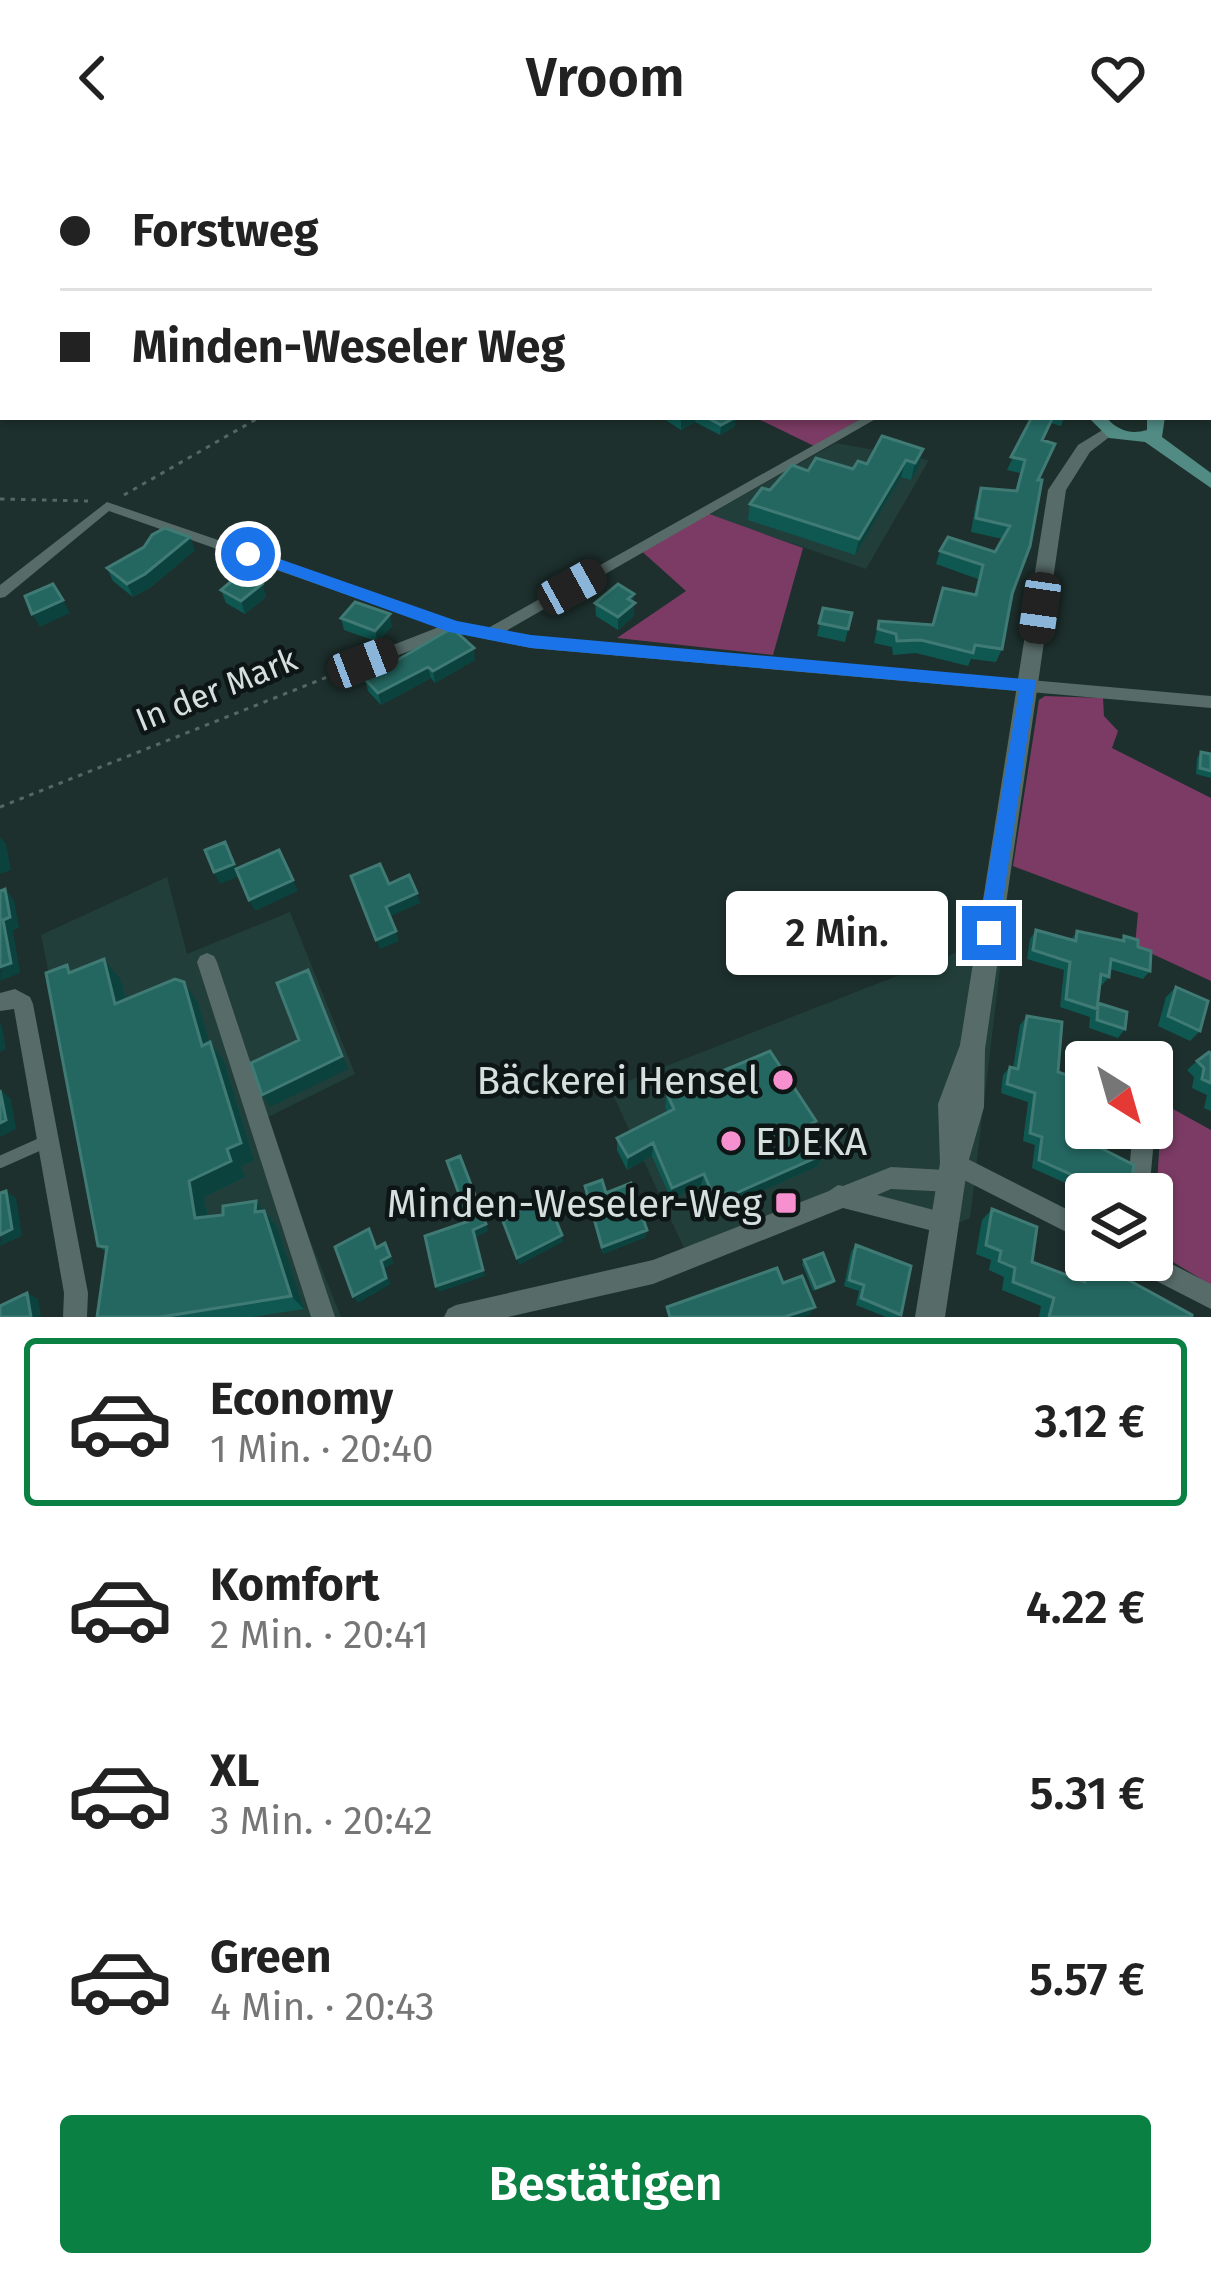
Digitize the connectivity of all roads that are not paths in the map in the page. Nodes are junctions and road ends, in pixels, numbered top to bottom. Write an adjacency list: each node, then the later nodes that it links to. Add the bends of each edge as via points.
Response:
1 (868, 420): 7 (street)
2 (1103, 424): 3 (main road, via 1125,437); 9 (street, via 1057,490)
3 (1153, 427): 4 (main road)
4 (1211, 482)
5 (0, 593): 6 (street, via 107,506)
6 (455, 627): 7 (street); 8 (street)
7 (489, 634): 9 (street)
8 (363, 663)
9 (1029, 685): 10 (street); 15 (street, via 972,1049 971,1107)
10 (1211, 702)
11 (207, 962): 22 (street)
12 (0, 1002): 13 (street, via 23,1004)
13 (47, 1141): 14 (lane); 21 (street)
14 (0, 1162)
15 (953, 1172): 16 (street, via 891,1178); 17 (street); 18 (street)
16 (838, 1196): 18 (street); 23 (street, via 653,1272)
17 (1065, 1222)
18 (945, 1223): 24 (street)
19 (1173, 1277): 20 (street)
20 (1211, 1297)
21 (75, 1317)
22 (323, 1317)
23 (456, 1317)
24 (930, 1317)

